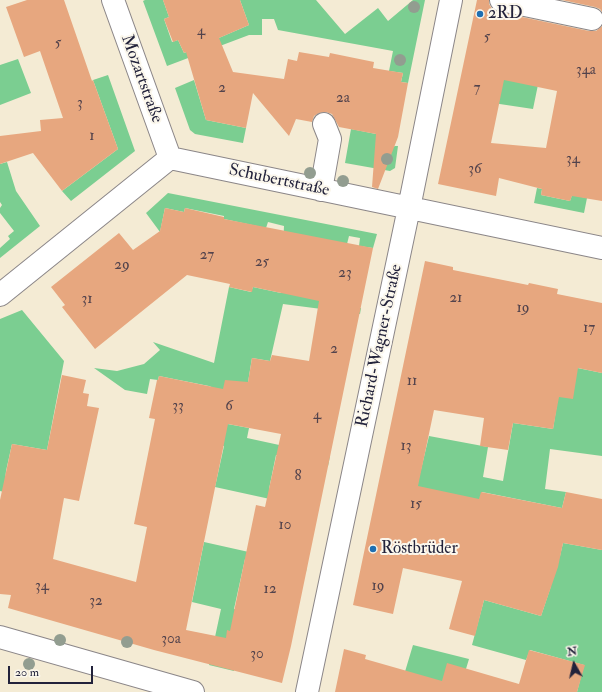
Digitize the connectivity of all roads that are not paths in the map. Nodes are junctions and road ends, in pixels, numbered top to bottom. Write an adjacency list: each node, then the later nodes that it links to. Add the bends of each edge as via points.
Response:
1 (113, 0): 6 (street, Mozartstraße)
2 (451, 0): 8 (street, Richard-Wagner-Straße)
3 (501, 0): 4 (street)
4 (592, 19)
5 (332, 130): 7 (street)
6 (170, 158): 7 (street, Schubertstraße); 10 (street)
7 (321, 190): 8 (street, Schubertstraße)
8 (409, 208): 9 (street, Schubertstraße); 13 (street, Richard-Wagner-Straße)
9 (602, 248)
10 (0, 295)
11 (0, 637): 12 (street)
12 (193, 692)
13 (307, 692)

